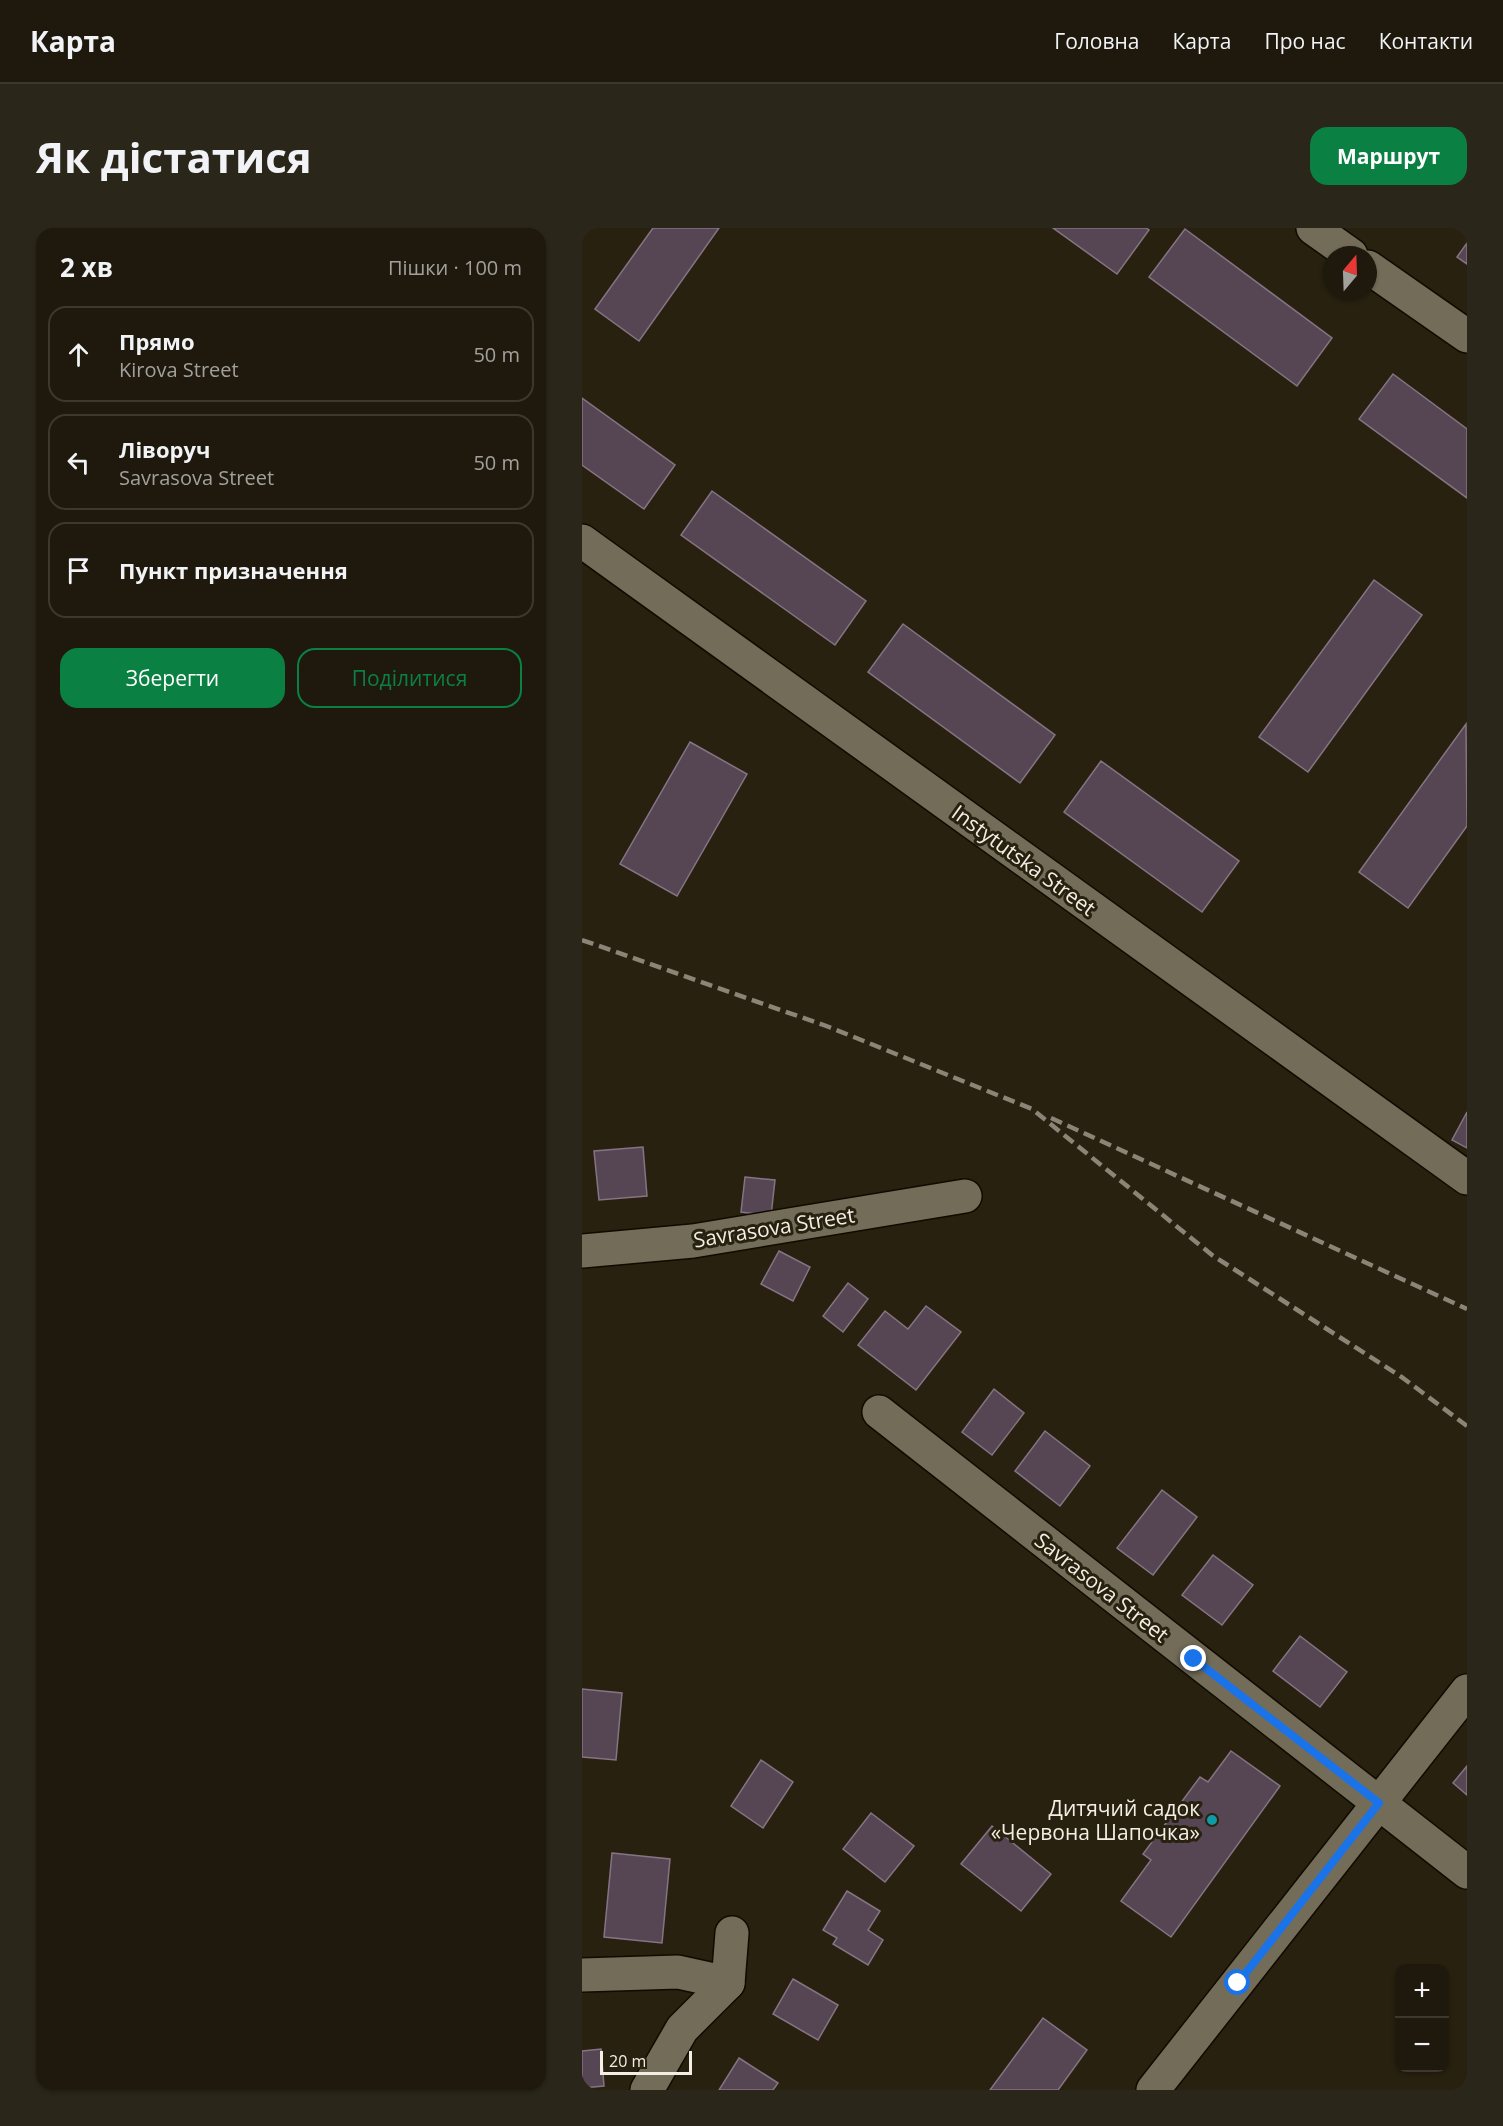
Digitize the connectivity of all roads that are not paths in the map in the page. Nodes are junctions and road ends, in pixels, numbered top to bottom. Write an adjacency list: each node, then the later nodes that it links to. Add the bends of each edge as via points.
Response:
1 (1313, 228): 2 (street)
2 (1339, 246)
3 (1377, 273): 4 (street)
4 (1467, 336)
5 (582, 541): 6 (street, Instytutska Street)
6 (1467, 1178)
7 (965, 1196): 8 (street, Savrasova Street, via 693,1241)
8 (582, 1251)
9 (879, 1412): 11 (street, Savrasova Street)
10 (1467, 1691): 11 (street)
11 (1379, 1803): 12 (street, Savrasova Street); 17 (street)
12 (1467, 1872)
13 (732, 1933): 15 (street)
14 (582, 1975): 15 (street, via 678,1972)
15 (728, 1983): 16 (street, via 682,2029)
16 (647, 2090)
17 (1153, 2090)

